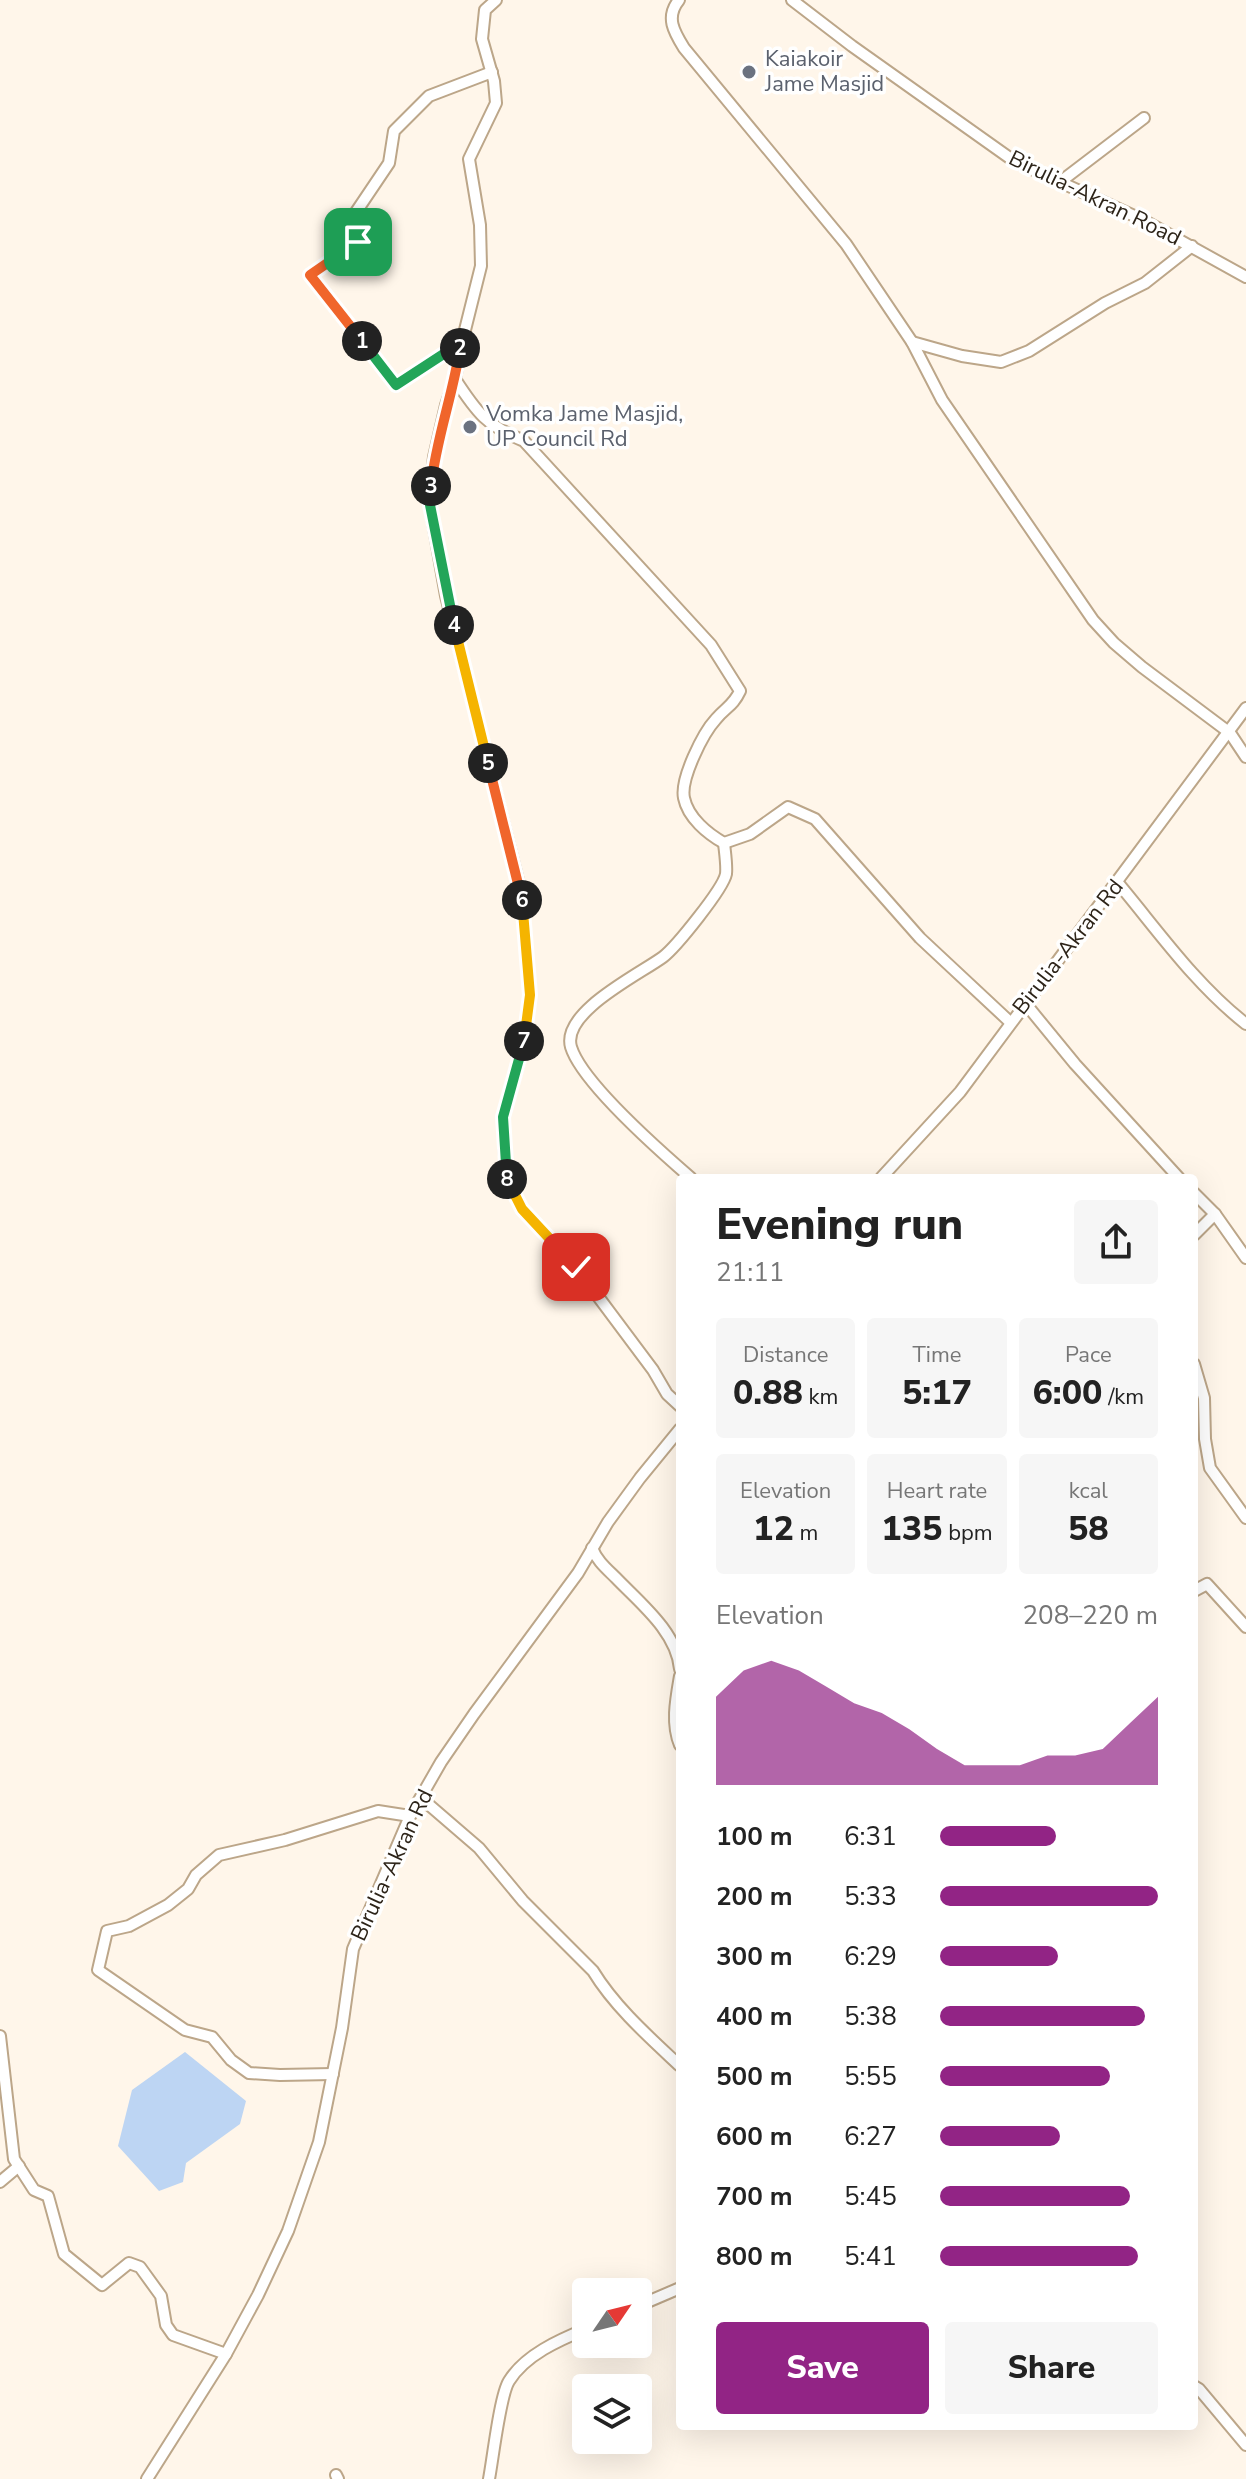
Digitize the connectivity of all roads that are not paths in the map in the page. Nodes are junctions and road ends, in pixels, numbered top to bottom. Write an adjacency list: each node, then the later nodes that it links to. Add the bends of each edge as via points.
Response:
1 (496, 0): 4 (street, via 485,10 482,39)
2 (679, 0): 10 (street, via 671,14 684,48 846,244)
3 (792, 0): 6 (street, Birulia-Akran Road, via 1014,161)
4 (492, 72): 9 (street, via 496,103 469,159 481,266); 9 (street, via 429,96 394,131 389,163 352,218 358,242 310,275 396,385)
5 (1144, 118): 6 (street)
6 (1060, 182): 7 (street, Birulia-Akran Road)
7 (1192, 246): 8 (street, Birulia-Akran Road); 10 (street, via 1145,283 1001,362)
8 (1245, 274)
9 (462, 342): 11 (street)
10 (912, 342): 13 (street, via 942,400 1093,620 1114,643)
11 (455, 379): 15 (street, via 475,411 499,431 524,441 711,645 740,691 697,749 684,797 705,832); 28 (street, via 434,457 429,500 446,596 522,896 530,995 523,1047 503,1117 506,1176 522,1209 576,1267)
12 (1246, 708): 13 (street, Birulia-Akran Rd)
13 (1230, 733): 14 (street); 16 (street, Birulia-Akran Rd)
14 (1246, 757)
15 (724, 843): 18 (street, via 750,834 788,807 815,819 920,938); 20 (street, via 726,876 698,917 664,956 599,998 571,1031 579,1064)
16 (1118, 883): 17 (street, Birulia-Akran Rd); 19 (street, via 1197,981)
17 (1025, 1003): 18 (street, Birulia-Akran Rd); 22 (street)
18 (1010, 1022): 21 (street, Birulia-Akran Rd, via 960,1092)
19 (1246, 1024)
20 (686, 1174)
21 (885, 1174)
22 (1175, 1174)
23 (1198, 1197): 24 (street)
24 (1215, 1214): 25 (street); 26 (street)
25 (1198, 1231)
26 (1246, 1258)
27 (1198, 1378): 30 (street, via 1210,1468)
28 (676, 1402)
29 (676, 1434): 31 (street, Birulia-Akran Rd)
30 (1246, 1518)
31 (592, 1548): 34 (street); 37 (street, Birulia-Akran Rd)
32 (1198, 1589): 33 (street, via 1207,1584)
33 (1246, 1627)
34 (676, 1648)
35 (676, 1698): 36 (street)
36 (676, 1736)
37 (421, 1798): 38 (street, Birulia-Akran Rd); 40 (street, via 479,1848)
38 (410, 1816): 41 (street, Birulia-Akran Rd, via 353,1949); 41 (street, via 378,1811 219,1855 168,1905 129,1926 107,1931 98,1970 185,2030 212,2037 249,2073)
39 (0, 2036): 42 (street)
40 (676, 2062)
41 (333, 2074): 47 (street, Birulia-Akran Rd, via 319,2142 288,2231)
42 (19, 2166): 43 (street); 47 (street, via 34,2190 48,2196 64,2254 102,2285 129,2263 140,2267 161,2296 173,2335)
43 (0, 2182)
44 (676, 2290): 45 (street)
45 (652, 2300)
46 (572, 2335): 51 (street, via 521,2366 507,2383)
47 (226, 2354): 50 (street, Birulia-Akran Rd)
48 (1198, 2388): 49 (street)
49 (1246, 2445)
50 (147, 2479)
51 (489, 2479)

